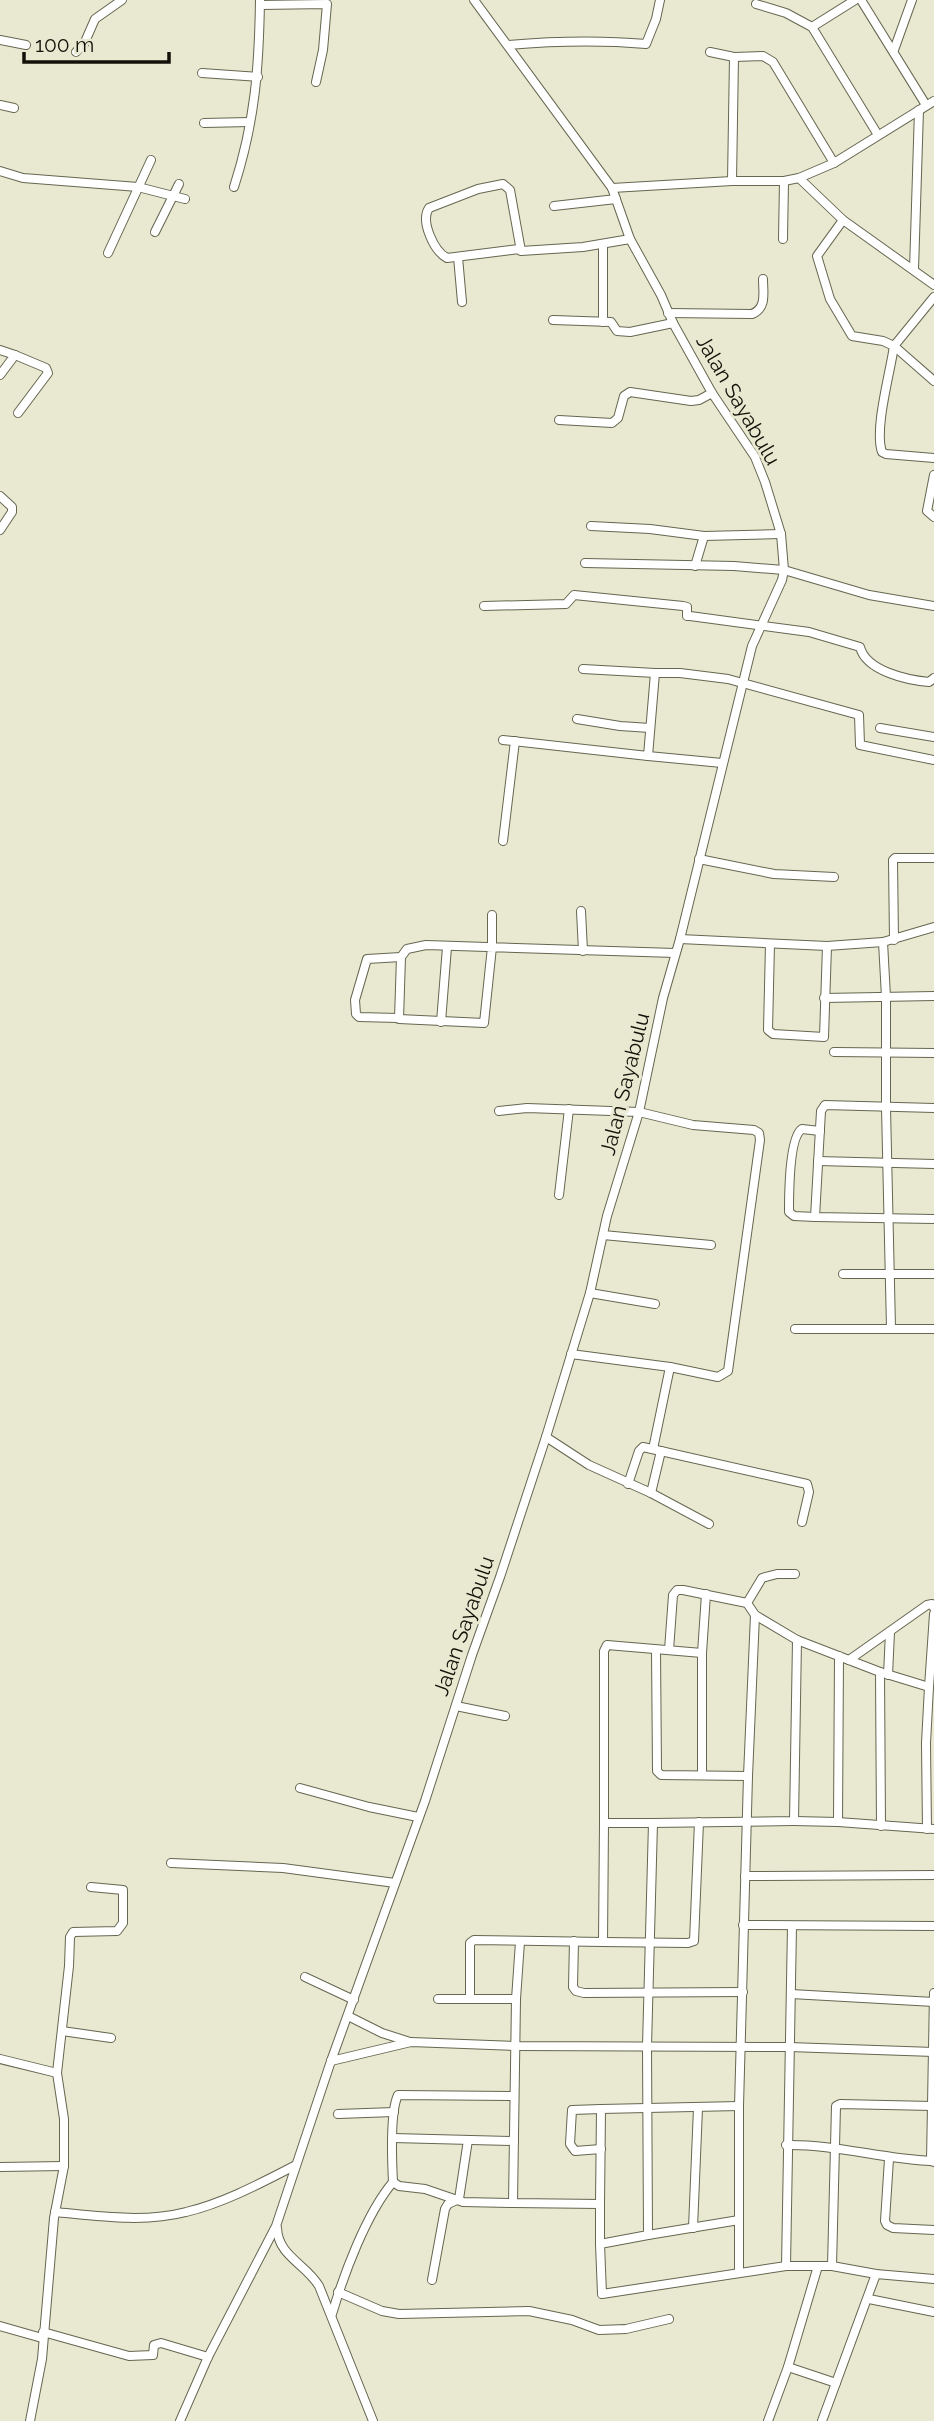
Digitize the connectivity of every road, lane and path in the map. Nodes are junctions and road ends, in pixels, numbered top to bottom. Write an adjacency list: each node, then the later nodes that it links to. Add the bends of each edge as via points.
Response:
1 (122, 0): 15 (street, via 95,19)
2 (474, 0): 12 (street, Jalan Sayabulu)
3 (660, 0): 12 (street, via 646,44 564,41)
4 (855, 0): 10 (street)
5 (861, 0): 14 (street)
6 (912, 0): 14 (street)
7 (326, 2): 8 (street); 20 (street)
8 (260, 3): 19 (street)
9 (756, 4): 10 (street)
10 (812, 27): 26 (street)
11 (0, 40): 13 (street)
12 (509, 45): 36 (street, Jalan Sayabulu)
13 (26, 46)
14 (894, 50): 22 (street)
15 (76, 52)
16 (710, 52): 17 (street)
17 (734, 57): 28 (street, via 763,56 774,62); 31 (street)
18 (202, 74): 19 (street)
19 (258, 77): 24 (street)
20 (316, 82)
21 (0, 105): 23 (street)
22 (926, 106): 26 (street); 49 (street)
23 (14, 108)
24 (250, 122): 25 (street); 35 (street)
25 (204, 123)
26 (878, 135): 28 (street)
27 (150, 160): 34 (street)
28 (834, 163): 30 (street)
29 (0, 171): 34 (street, via 23,178)
30 (799, 178): 32 (street); 41 (street)
31 (732, 181): 32 (street); 36 (street)
32 (784, 181): 44 (street)
33 (179, 184): 37 (street)
34 (138, 187): 37 (street); 47 (street)
35 (234, 187)
36 (612, 188): 39 (street, Jalan Sayabulu)
37 (173, 194): 38 (street); 42 (street)
38 (185, 199)
39 (616, 200): 40 (street); 43 (street, Jalan Sayabulu)
40 (554, 206)
41 (843, 220): 49 (street); 58 (street, via 817,256 830,299 852,336)
42 (155, 232)
43 (630, 239): 45 (street); 54 (street, Jalan Sayabulu)
44 (783, 239)
45 (603, 245): 46 (street, via 524,253); 56 (street)
46 (519, 249): 48 (street); 48 (street, via 510,190 503,184 478,189 426,211 440,254)
47 (108, 253)
48 (458, 257): 53 (street)
49 (915, 270): 51 (street)
50 (764, 279): 54 (street, via 763,305 752,314)
51 (934, 285)
52 (934, 297): 58 (street)
53 (462, 302)
54 (668, 313): 57 (street, Jalan Sayabulu)
55 (553, 320): 56 (street)
56 (603, 322): 57 (street, via 611,322 617,331 630,332)
57 (673, 323): 63 (street, Jalan Sayabulu)
58 (894, 346): 62 (street); 66 (street, via 880,429 882,453)
59 (0, 350): 60 (street)
60 (15, 355): 61 (street); 64 (street, via 48,373)
61 (0, 375)
62 (934, 381)
63 (712, 393): 65 (street, via 691,401 630,392 612,423); 72 (street, Jalan Sayabulu, via 755,457)
64 (18, 413)
65 (559, 420)
66 (934, 458)
67 (934, 474): 69 (street, via 927,511)
68 (0, 496): 71 (street, via 12,512)
69 (934, 517)
70 (591, 526): 73 (street)
71 (0, 530)
72 (781, 534): 73 (street); 76 (street, Jalan Sayabulu)
73 (704, 536): 75 (street)
74 (585, 563): 75 (street)
75 (695, 566): 76 (street)
76 (784, 570): 78 (street, via 869,595); 79 (street, Jalan Sayabulu)
77 (484, 606): 79 (street, via 566,604 574,595 607,597 684,606 687,616)
78 (934, 606)
79 (760, 626): 82 (street, via 849,643 860,647 870,663 896,676 929,682); 83 (street, Jalan Sayabulu)
80 (583, 669): 81 (street)
81 (655, 673): 83 (street); 85 (street)
82 (934, 678)
83 (743, 684): 91 (street, via 859,716 860,746); 92 (street, Jalan Sayabulu)
84 (577, 719): 85 (street)
85 (650, 728): 90 (street)
86 (880, 728): 87 (street)
87 (934, 737)
88 (503, 740): 89 (street)
89 (515, 741): 90 (street); 93 (street)
90 (648, 756): 92 (street)
91 (934, 760)
92 (722, 763): 95 (street, Jalan Sayabulu)
93 (503, 841)
94 (934, 858): 101 (street, via 893,860)
95 (699, 859): 96 (street, via 774,874); 100 (street, Jalan Sayabulu)
96 (834, 877)
97 (581, 911): 107 (street)
98 (492, 915): 106 (street)
99 (934, 926): 101 (street)
100 (680, 939): 103 (street); 108 (street, Jalan Sayabulu)
101 (894, 940): 102 (street)
102 (883, 942): 104 (street); 111 (street)
103 (770, 944): 104 (street); 112 (street, via 770,1032 824,1037)
104 (827, 946): 112 (street)
105 (447, 947): 106 (street); 109 (street, via 407,948); 114 (street)
106 (492, 947): 107 (street); 114 (street, via 484,1023)
107 (583, 951): 108 (street)
108 (675, 953): 122 (street, Jalan Sayabulu)
109 (401, 957): 113 (street); 113 (street, via 367,959 355,1000 359,1017)
110 (934, 996): 111 (street)
111 (886, 997): 112 (street); 116 (street)
112 (824, 998)
113 (398, 1017): 114 (street)
114 (441, 1022)
115 (834, 1052): 116 (street)
116 (886, 1052): 117 (street); 118 (street)
117 (934, 1053)
118 (886, 1108): 119 (street); 123 (street, via 825,1105); 125 (street)
119 (934, 1108)
120 (569, 1109): 121 (street); 122 (street); 127 (street)
121 (499, 1111)
122 (639, 1112): 131 (street, Jalan Sayabulu); 142 (street, via 693,1125 754,1130 760,1140 729,1371 718,1377)
123 (820, 1131): 124 (street); 128 (street, via 797,1131 790,1186 789,1212)
124 (818, 1161): 125 (street); 128 (street)
125 (889, 1163): 126 (street); 130 (street)
126 (934, 1164)
127 (559, 1195)
128 (815, 1217): 130 (street)
129 (934, 1219): 130 (street)
130 (890, 1220): 134 (street)
131 (603, 1235): 132 (street); 136 (street, Jalan Sayabulu)
132 (711, 1245)
133 (842, 1274): 134 (street)
134 (889, 1274): 135 (street); 138 (street)
135 (934, 1274)
136 (590, 1293): 137 (street); 141 (street, Jalan Sayabulu)
137 (655, 1304)
138 (891, 1328): 139 (street); 140 (street)
139 (795, 1329)
140 (934, 1329)
141 (570, 1354): 142 (street); 143 (street, Jalan Sayabulu)
142 (670, 1367): 144 (street)
143 (546, 1437): 145 (street); 165 (street, Jalan Sayabulu)
144 (657, 1450): 145 (street, via 641,1448); 146 (street); 147 (street, via 807,1484 810,1492)
145 (628, 1484): 146 (street)
146 (651, 1493): 148 (street)
147 (802, 1522)
148 (709, 1524)
149 (795, 1574): 151 (street, via 766,1575)
150 (706, 1594): 151 (street); 158 (street, via 677,1590 673,1595); 159 (street)
151 (747, 1603): 154 (street)
152 (934, 1608): 155 (street, via 927,1605)
153 (934, 1614): 163 (street)
154 (755, 1615): 156 (street); 168 (street)
155 (890, 1632): 161 (street); 162 (street)
156 (797, 1640): 160 (street); 173 (street)
157 (656, 1650): 158 (street); 167 (street, via 656,1767 661,1775); 177 (street, via 605,1647)
158 (669, 1650): 159 (street)
159 (702, 1653): 167 (street)
160 (839, 1656): 161 (street); 175 (street)
161 (849, 1660): 162 (street)
162 (884, 1674): 163 (street); 178 (street)
163 (929, 1687): 164 (street)
164 (931, 1705): 169 (street)
165 (456, 1706): 166 (street); 171 (street, Jalan Sayabulu)
166 (505, 1716)
167 (702, 1775): 168 (street)
168 (748, 1776): 172 (street)
169 (930, 1784): 179 (street)
170 (300, 1788): 171 (street)
171 (418, 1817): 183 (street, Jalan Sayabulu)
172 (748, 1821): 173 (street); 174 (street); 182 (street)
173 (794, 1821): 175 (street)
174 (699, 1822): 176 (street); 191 (street, via 694,1941)
175 (838, 1822): 178 (street)
176 (653, 1823): 177 (street); 191 (street)
177 (604, 1824): 190 (street)
178 (881, 1826): 179 (street)
179 (930, 1829)
180 (171, 1863): 183 (street, via 283,1868)
181 (934, 1875): 182 (street)
182 (745, 1877): 185 (street)
183 (395, 1883): 200 (street, Jalan Sayabulu)
184 (91, 1887): 203 (street, via 123,1890 123,1923 117,1931 71,1934)
185 (743, 1925): 186 (street); 193 (street)
186 (792, 1926): 187 (street); 196 (street)
187 (934, 1926)
188 (574, 1941): 189 (street); 190 (street); 195 (street, via 576,1991)
189 (520, 1942): 198 (street, via 470,1943); 199 (street)
190 (603, 1942): 191 (street)
191 (650, 1942): 195 (street)
192 (305, 1976): 200 (street)
193 (743, 1992): 195 (street); 208 (street)
194 (934, 1993): 201 (street)
195 (649, 1994): 207 (street)
196 (791, 1994): 201 (street); 209 (street)
197 (438, 1999): 198 (street)
198 (470, 1999): 199 (street)
199 (516, 1999): 206 (street)
200 (354, 2000): 202 (street, Jalan Sayabulu)
201 (934, 2002): 210 (street)
202 (348, 2015): 205 (street, via 382,2034); 212 (street, Jalan Sayabulu)
203 (62, 2031): 204 (street); 213 (street)
204 (111, 2038)
205 (411, 2042): 206 (street); 212 (street)
206 (515, 2046): 207 (street); 214 (street)
207 (647, 2046): 208 (street); 215 (street)
208 (741, 2047): 209 (street); 216 (street)
209 (789, 2047): 210 (street); 225 (street)
210 (934, 2052): 217 (street)
211 (0, 2059): 213 (street)
212 (331, 2061): 230 (street, Jalan Sayabulu)
213 (57, 2073): 231 (street, via 64,2119)
214 (513, 2096): 220 (street, via 401,2094 395,2099); 224 (street)
215 (648, 2106): 218 (street); 219 (street); 242 (street)
216 (739, 2106): 218 (street); 238 (street)
217 (932, 2106): 226 (street, via 840,2104 834,2110); 229 (street)
218 (698, 2108): 240 (street)
219 (601, 2109): 227 (street); 227 (street, via 572,2110 570,2144 575,2151)
220 (394, 2112): 221 (street); 222 (street)
221 (338, 2114)
222 (393, 2138): 223 (street); 233 (street)
223 (468, 2140): 224 (street); 234 (street)
224 (514, 2141): 235 (street)
225 (786, 2145): 226 (street); 244 (street)
226 (836, 2147): 228 (street); 246 (street)
227 (601, 2150): 236 (street)
228 (890, 2159): 229 (street); 241 (street, via 887,2225)
229 (932, 2162)
230 (296, 2165): 237 (street, via 187,2212 119,2217); 239 (street, Jalan Sayabulu)
231 (64, 2166): 232 (street); 237 (street)
232 (0, 2167)
233 (393, 2182): 234 (street); 251 (street, via 369,2221)
234 (459, 2199): 235 (street); 250 (street, via 445,2209)
235 (513, 2203): 236 (street)
236 (600, 2204): 243 (street)
237 (55, 2212): 257 (street)
238 (739, 2220): 240 (street); 247 (street)
239 (276, 2225): 254 (street, via 277,2240 316,2280); 258 (street, Jalan Sayabulu)
240 (693, 2228): 242 (street)
241 (934, 2230)
242 (648, 2235): 243 (street)
243 (600, 2244): 247 (street, via 602,2294)
244 (786, 2266): 245 (street); 247 (street)
245 (818, 2266): 246 (street); 259 (street)
246 (832, 2266): 248 (street)
247 (739, 2272)
248 (876, 2274): 249 (street); 252 (street)
249 (934, 2279)
250 (432, 2280)
251 (338, 2292): 254 (street); 255 (street, via 399,2314 529,2311 599,2330)
252 (869, 2299): 253 (street); 260 (street)
253 (934, 2312)
254 (332, 2314): 263 (street)
255 (669, 2319)
256 (0, 2326): 257 (street)
257 (43, 2335): 258 (street, via 129,2356 153,2355 154,2345 161,2343); 261 (street)
258 (208, 2357): 262 (street, Jalan Sayabulu)
259 (788, 2367): 260 (street); 264 (street)
260 (836, 2383): 265 (street)
261 (30, 2421)
262 (180, 2421)
263 (373, 2421)
264 (768, 2421)
265 (822, 2421)

